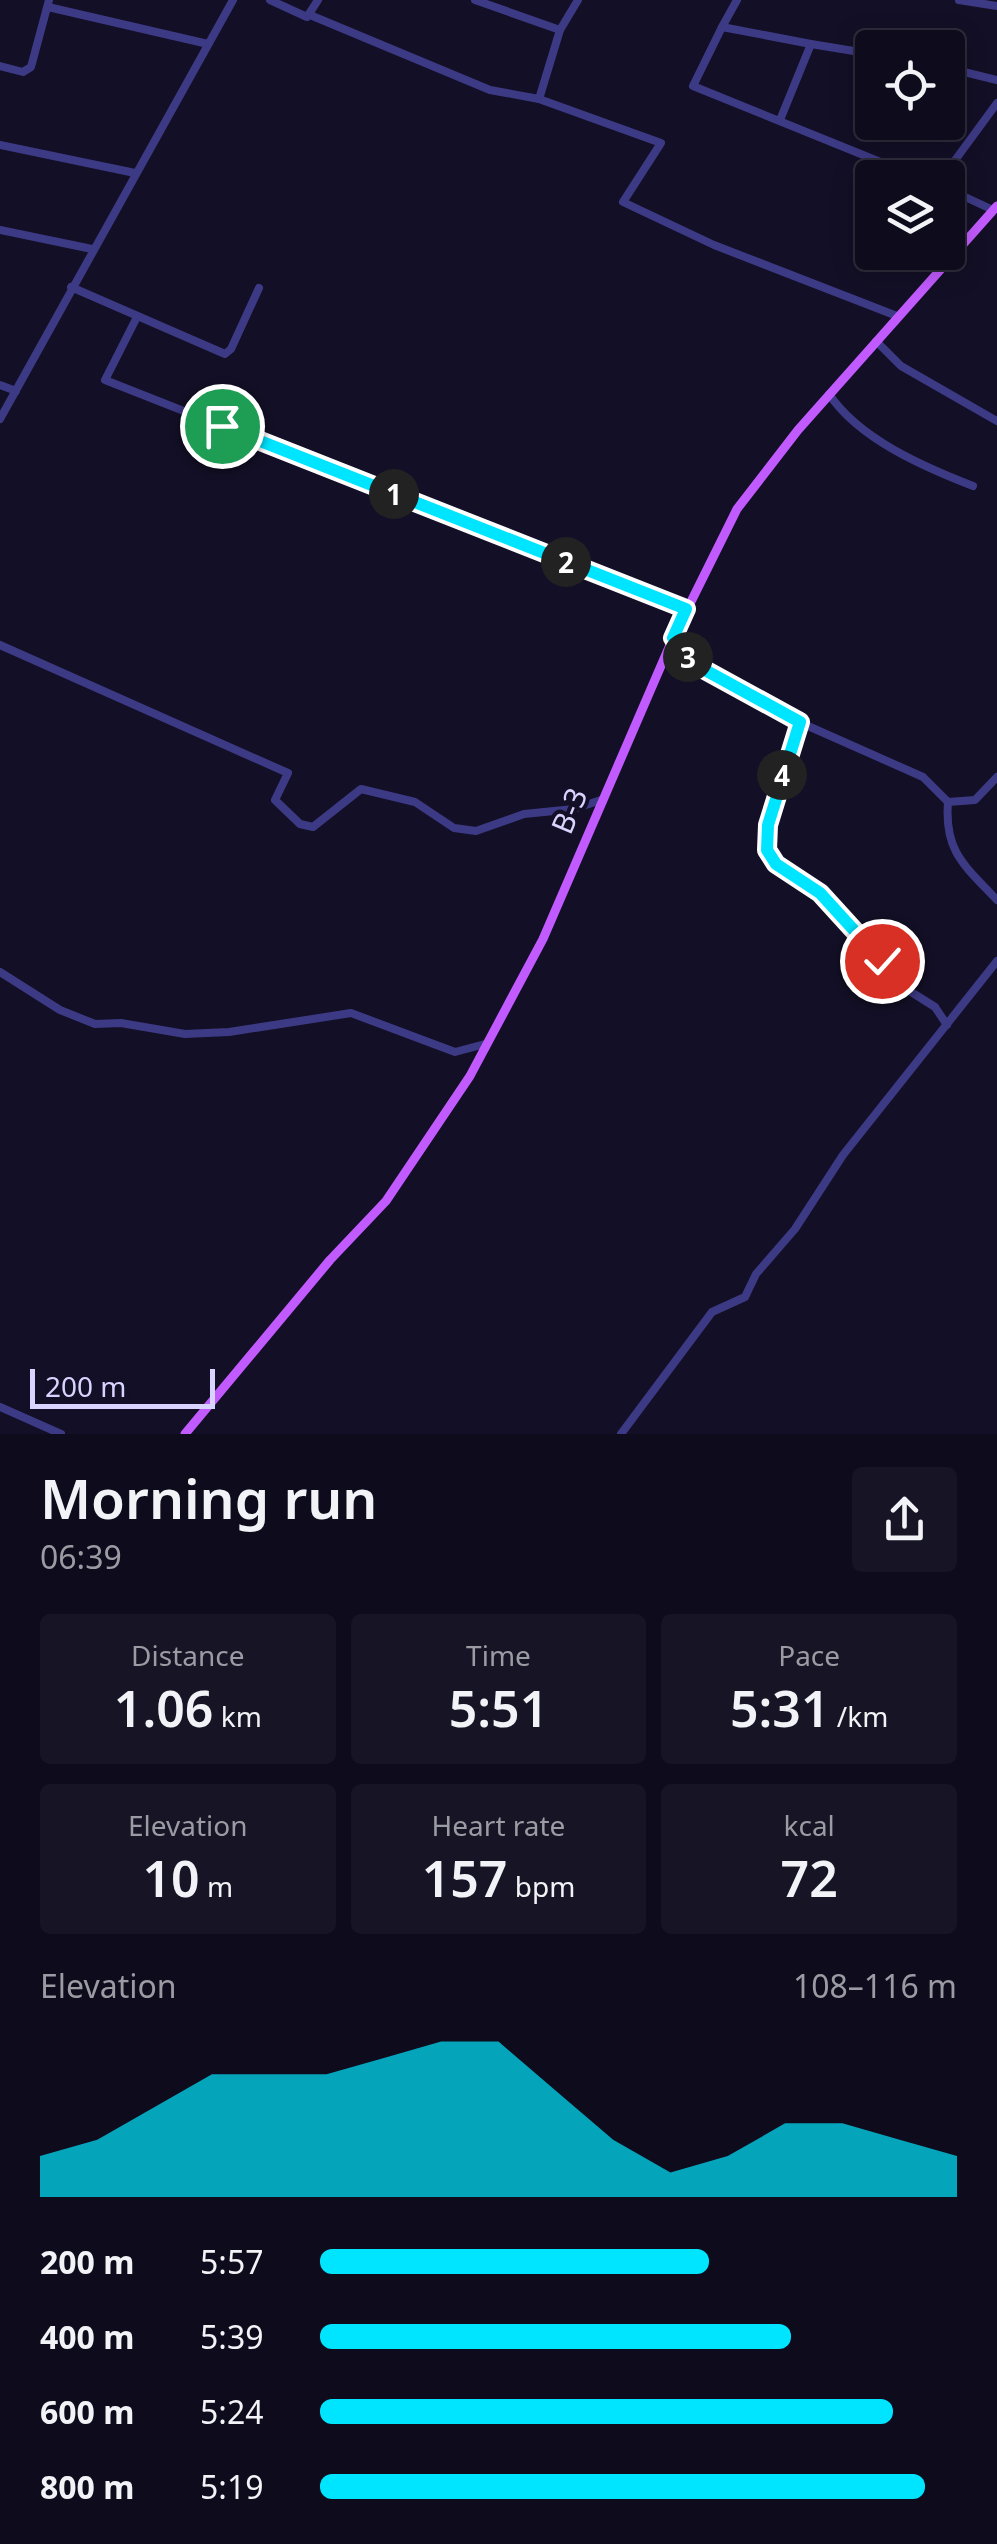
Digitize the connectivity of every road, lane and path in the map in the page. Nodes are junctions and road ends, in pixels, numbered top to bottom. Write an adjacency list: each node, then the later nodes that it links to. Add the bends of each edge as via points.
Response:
1 (233, 0): 13 (street)
2 (270, 0): 10 (street)
3 (318, 0): 10 (street)
4 (475, 0): 12 (street)
5 (578, 0): 12 (street)
6 (737, 0): 11 (street)
7 (960, 0): 9 (street)
8 (48, 4): 13 (street); 16 (street, via 31,67 23,72)
9 (997, 6)
10 (310, 15): 19 (street, via 490,90)
11 (722, 28): 14 (street); 21 (street, via 693,86)
12 (560, 30): 19 (street)
13 (208, 44): 25 (street)
14 (810, 44): 15 (street); 21 (street)
15 (855, 51)
16 (0, 66)
17 (965, 72): 18 (street)
18 (997, 80)
19 (539, 99): 32 (street, via 661,143 623,202)
20 (997, 104): 24 (street)
21 (780, 120): 23 (street)
22 (0, 145): 25 (street)
23 (877, 160)
24 (955, 160)
25 (135, 173): 29 (street)
26 (965, 197): 27 (street)
27 (995, 208): 32 (main road, B-3)
28 (0, 230): 29 (street)
29 (92, 249): 30 (street)
30 (71, 287): 33 (street); 36 (street)
31 (259, 288): 33 (street, via 225,354)
32 (897, 316): 34 (main road, B-3)
33 (137, 317): 41 (street, via 105,380)
34 (876, 341): 37 (main road, B-3); 39 (street, via 901,366)
35 (0, 385): 36 (street)
36 (16, 390): 38 (street)
37 (830, 394): 40 (street, via 842,413 892,446); 41 (main road, B-3, via 754,484)
38 (0, 419)
39 (997, 422)
40 (973, 486)
41 (686, 609): 42 (main road, B-3)
42 (673, 638): 44 (street, via 694,664); 46 (main road, B-3)
43 (0, 645): 46 (street, via 288,772 275,800 300,824 313,827 361,789 414,802 454,828 476,831)
44 (800, 722): 47 (street, via 924,777); 51 (street, via 768,825 767,850 776,864 820,893 900,985 935,1008)
45 (997, 777): 47 (street, via 976,800)
46 (601, 800): 52 (main road, B-3, via 544,939)
47 (948, 802): 48 (street, via 946,831 954,853)
48 (997, 900)
49 (997, 961): 51 (street)
50 (0, 972): 52 (street, via 95,1024 214,1033 351,1012 454,1052)
51 (947, 1025): 56 (street, via 843,1155 745,1297 712,1312)
52 (485, 1044): 55 (main road, B-3, via 386,1200)
53 (0, 1408): 54 (street)
54 (61, 1434)
55 (185, 1434)
56 (621, 1434)

